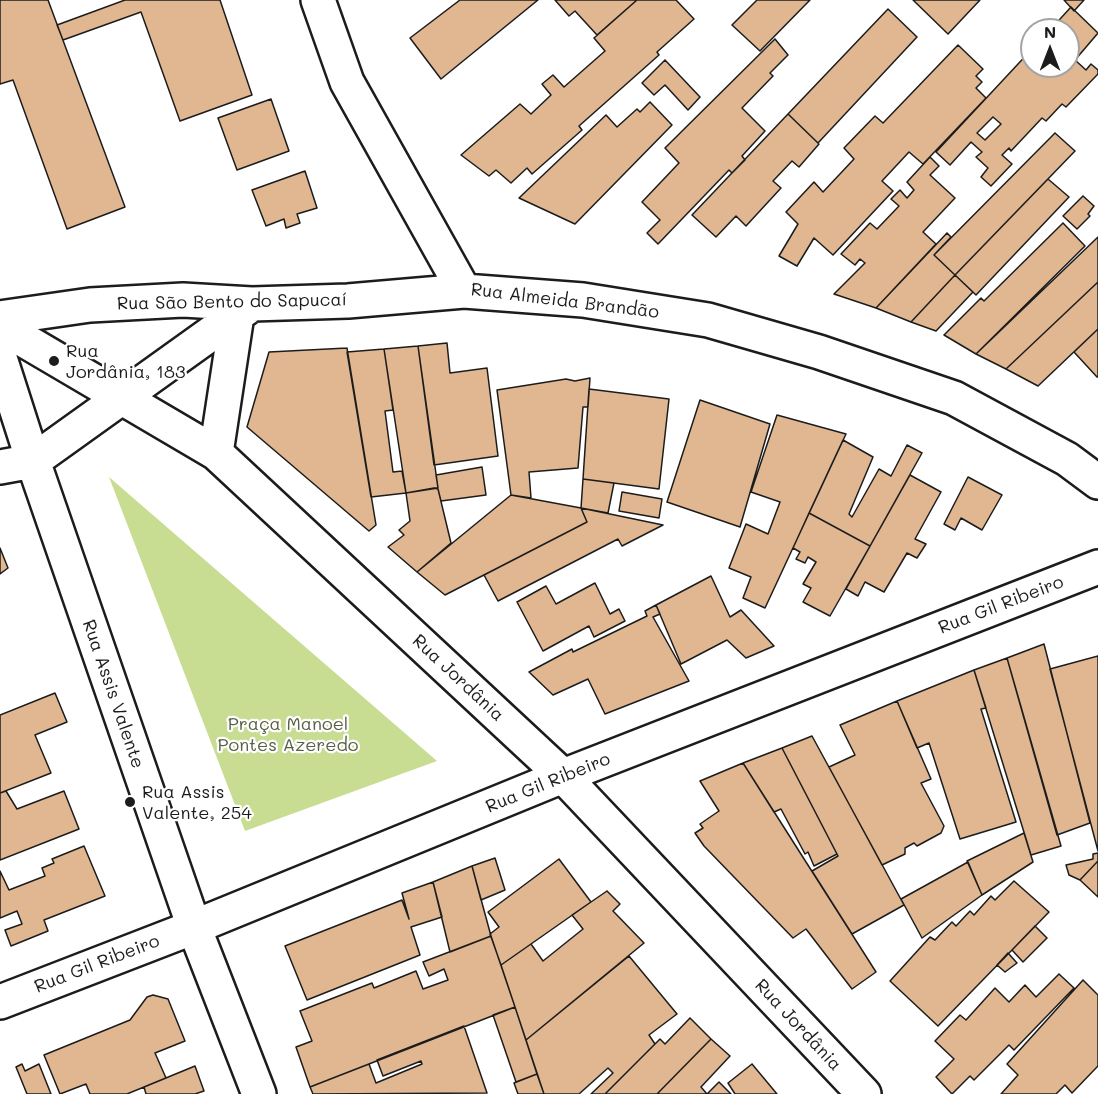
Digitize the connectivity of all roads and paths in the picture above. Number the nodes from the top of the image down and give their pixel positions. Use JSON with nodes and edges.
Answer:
{"nodes":[{"id":1,"x":318,"y":0,"type":"edge"},
{"id":2,"x":464,"y":291,"type":"junction"},
{"id":3,"x":245,"y":309,"type":"junction"},
{"id":4,"x":0,"y":318,"type":"edge"},
{"id":5,"x":0,"y":326,"type":"edge"},
{"id":6,"x":0,"y":358,"type":"edge"},
{"id":7,"x":124,"y":396,"type":"junction"},
{"id":8,"x":216,"y":453,"type":"junction"},
{"id":9,"x":33,"y":461,"type":"junction"},
{"id":10,"x":0,"y":467,"type":"edge"},
{"id":11,"x":1098,"y":482,"type":"edge"},
{"id":12,"x":1098,"y":567,"type":"edge"},
{"id":13,"x":563,"y":776,"type":"junction"},
{"id":14,"x":194,"y":927,"type":"junction"},
{"id":15,"x":0,"y":1002,"type":"edge"},
{"id":16,"x":259,"y":1094,"type":"edge"},
{"id":17,"x":864,"y":1094,"type":"edge"}],
"edges":[{"from":1,"to":2,"type":"street","name":"Rua Almeida Brandão"},
{"from":2,"to":3,"type":"street","name":"Rua São Bento do Sapucaí"},
{"from":2,"to":11,"type":"street","name":"Rua Almeida Brandão"},
{"from":3,"to":4,"type":"street","name":"Rua São Bento do Sapucaí"},
{"from":3,"to":7,"type":"street"},
{"from":3,"to":8,"type":"street"},
{"from":5,"to":7,"type":"street","name":"Rua Jordânia"},
{"from":6,"to":9,"type":"street","name":"Rua Assis Valente"},
{"from":7,"to":8,"type":"street","name":"Rua Jordânia"},
{"from":7,"to":9,"type":"street"},
{"from":8,"to":13,"type":"street","name":"Rua Jordânia"},
{"from":9,"to":10,"type":"street"},
{"from":9,"to":14,"type":"street","name":"Rua Assis Valente"},
{"from":12,"to":13,"type":"street","name":"Rua Gil Ribeiro"},
{"from":13,"to":14,"type":"street","name":"Rua Gil Ribeiro"},
{"from":13,"to":17,"type":"street","name":"Rua Jordânia"},
{"from":14,"to":15,"type":"street","name":"Rua Gil Ribeiro"},
{"from":14,"to":16,"type":"street","name":"Rua Assis Valente"}]}
